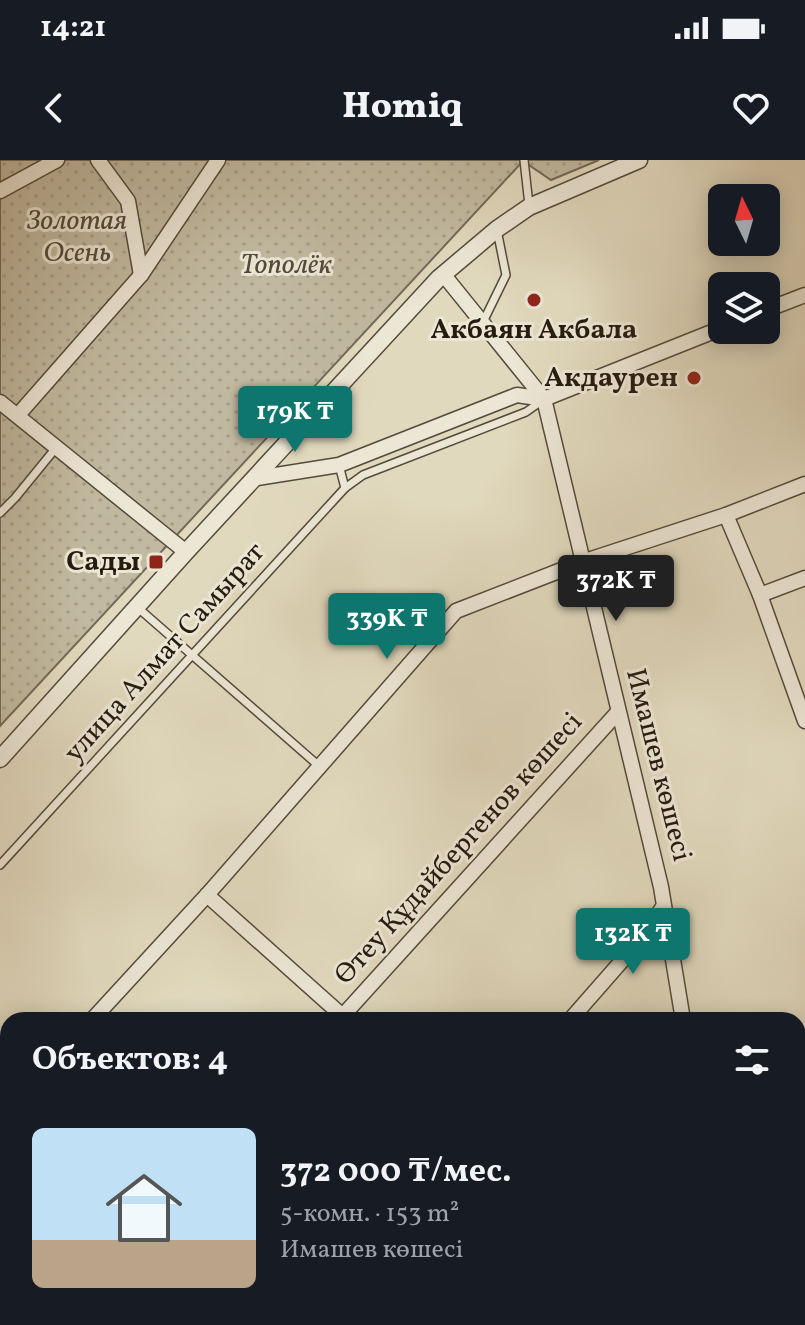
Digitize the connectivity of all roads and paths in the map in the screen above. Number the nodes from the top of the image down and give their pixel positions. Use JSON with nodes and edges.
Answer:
{"nodes":[{"id":1,"x":57,"y":160,"type":"edge"},
{"id":2,"x":98,"y":160,"type":"edge"},
{"id":3,"x":218,"y":160,"type":"edge"},
{"id":4,"x":524,"y":160,"type":"edge"},
{"id":5,"x":639,"y":160,"type":"edge"},
{"id":6,"x":0,"y":191,"type":"edge"},
{"id":7,"x":529,"y":207,"type":"junction"},
{"id":8,"x":497,"y":229,"type":"junction"},
{"id":9,"x":443,"y":274,"type":"junction"},
{"id":10,"x":141,"y":275,"type":"junction"},
{"id":11,"x":805,"y":295,"type":"edge"},
{"id":12,"x":780,"y":305,"type":"edge"},
{"id":13,"x":483,"y":322,"type":"junction"},
{"id":14,"x":708,"y":334,"type":"edge"},
{"id":15,"x":544,"y":399,"type":"junction"},
{"id":16,"x":0,"y":402,"type":"edge"},
{"id":17,"x":18,"y":415,"type":"junction"},
{"id":18,"x":55,"y":449,"type":"junction"},
{"id":19,"x":339,"y":465,"type":"junction"},
{"id":20,"x":257,"y":478,"type":"junction"},
{"id":21,"x":805,"y":484,"type":"edge"},
{"id":22,"x":345,"y":488,"type":"junction"},
{"id":23,"x":0,"y":513,"type":"edge"},
{"id":24,"x":726,"y":515,"type":"junction"},
{"id":25,"x":186,"y":552,"type":"junction"},
{"id":26,"x":582,"y":562,"type":"junction"},
{"id":27,"x":805,"y":578,"type":"edge"},
{"id":28,"x":760,"y":595,"type":"junction"},
{"id":29,"x":137,"y":607,"type":"junction"},
{"id":30,"x":192,"y":655,"type":"junction"},
{"id":31,"x":618,"y":712,"type":"junction"},
{"id":32,"x":805,"y":721,"type":"edge"},
{"id":33,"x":0,"y":759,"type":"edge"},
{"id":34,"x":319,"y":767,"type":"junction"},
{"id":35,"x":0,"y":865,"type":"edge"},
{"id":36,"x":207,"y":895,"type":"junction"},
{"id":37,"x":663,"y":907,"type":"junction"},
{"id":38,"x":99,"y":1012,"type":"edge"},
{"id":39,"x":335,"y":1012,"type":"edge"},
{"id":40,"x":349,"y":1012,"type":"edge"},
{"id":41,"x":577,"y":1012,"type":"edge"},
{"id":42,"x":682,"y":1012,"type":"edge"}],
"edges":[{"from":1,"to":6,"type":"street"},
{"from":2,"to":10,"type":"street"},
{"from":3,"to":10,"type":"street"},
{"from":4,"to":7,"type":"lane"},
{"from":5,"to":7,"type":"street"},
{"from":7,"to":8,"type":"street"},
{"from":8,"to":9,"type":"street"},
{"from":8,"to":13,"type":"lane"},
{"from":9,"to":13,"type":"street","name":"Имашев көшесі"},
{"from":9,"to":20,"type":"street"},
{"from":10,"to":17,"type":"street"},
{"from":11,"to":12,"type":"street"},
{"from":13,"to":15,"type":"street","name":"Имашев көшесі"},
{"from":14,"to":15,"type":"street"},
{"from":15,"to":19,"type":"street"},
{"from":15,"to":22,"type":"lane","name":"улица Алмат Самырат"},
{"from":15,"to":26,"type":"street","name":"Имашев көшесі"},
{"from":16,"to":17,"type":"street"},
{"from":17,"to":18,"type":"street"},
{"from":18,"to":23,"type":"lane"},
{"from":18,"to":25,"type":"street"},
{"from":19,"to":20,"type":"street"},
{"from":19,"to":22,"type":"lane"},
{"from":20,"to":25,"type":"street"},
{"from":21,"to":24,"type":"street"},
{"from":22,"to":30,"type":"lane","name":"улица Алмат Самырат"},
{"from":24,"to":26,"type":"street"},
{"from":24,"to":28,"type":"street"},
{"from":25,"to":29,"type":"street"},
{"from":26,"to":31,"type":"street","name":"Имашев көшесі"},
{"from":26,"to":34,"type":"street"},
{"from":27,"to":28,"type":"street"},
{"from":28,"to":32,"type":"street"},
{"from":29,"to":30,"type":"lane"},
{"from":29,"to":33,"type":"street"},
{"from":30,"to":34,"type":"lane"},
{"from":30,"to":35,"type":"lane","name":"улица Алмат Самырат"},
{"from":31,"to":37,"type":"street","name":"Имашев көшесі"},
{"from":31,"to":40,"type":"street","name":"Өтеу Құдайбергенов көшесі"},
{"from":34,"to":36,"type":"street"},
{"from":36,"to":38,"type":"street"},
{"from":36,"to":39,"type":"street"},
{"from":37,"to":41,"type":"street"},
{"from":37,"to":42,"type":"street","name":"Имашев көшесі"}]}
